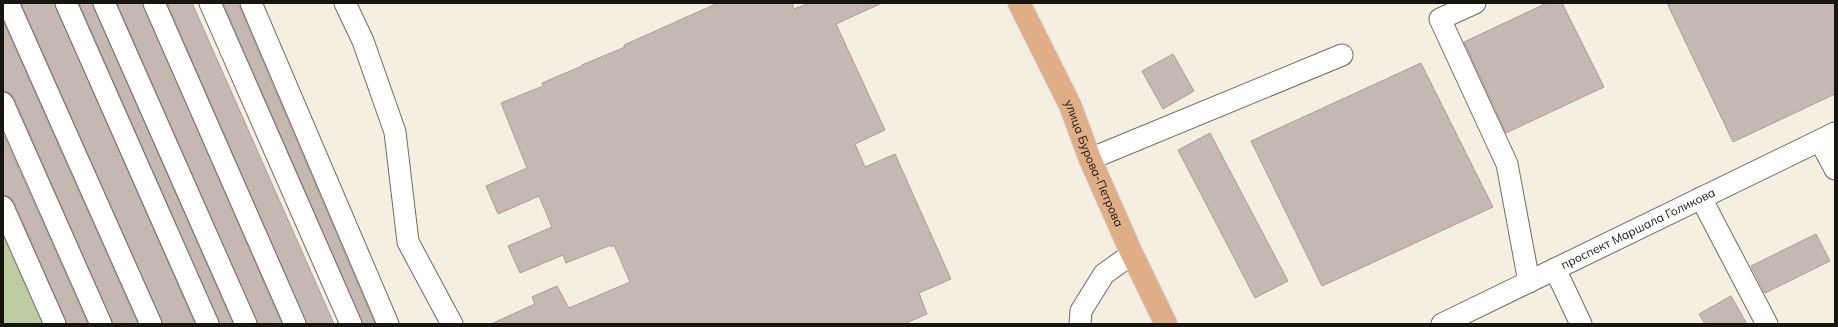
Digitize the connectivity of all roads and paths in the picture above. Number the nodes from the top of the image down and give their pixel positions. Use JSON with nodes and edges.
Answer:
{"nodes":[{"id":1,"x":8,"y":3,"type":"edge"},
{"id":2,"x":66,"y":3,"type":"edge"},
{"id":3,"x":104,"y":3,"type":"edge"},
{"id":4,"x":154,"y":3,"type":"edge"},
{"id":5,"x":210,"y":3,"type":"edge"},
{"id":6,"x":251,"y":3,"type":"edge"},
{"id":7,"x":345,"y":3,"type":"edge"},
{"id":8,"x":1019,"y":3,"type":"edge"},
{"id":9,"x":1474,"y":3,"type":"edge"},
{"id":10,"x":1342,"y":55,"type":"dead end"},
{"id":11,"x":3,"y":103,"type":"edge"},
{"id":12,"x":1827,"y":137,"type":"edge"},
{"id":13,"x":1090,"y":159,"type":"junction"},
{"id":14,"x":1835,"y":169,"type":"edge"},
{"id":15,"x":1701,"y":198,"type":"junction"},
{"id":16,"x":3,"y":207,"type":"edge"},
{"id":17,"x":1132,"y":254,"type":"junction"},
{"id":18,"x":1555,"y":269,"type":"junction"},
{"id":19,"x":1529,"y":282,"type":"junction"},
{"id":20,"x":55,"y":324,"type":"edge"},
{"id":21,"x":101,"y":324,"type":"edge"},
{"id":22,"x":151,"y":324,"type":"edge"},
{"id":23,"x":208,"y":324,"type":"edge"},
{"id":24,"x":246,"y":324,"type":"edge"},
{"id":25,"x":295,"y":324,"type":"edge"},
{"id":26,"x":351,"y":324,"type":"edge"},
{"id":27,"x":388,"y":324,"type":"edge"},
{"id":28,"x":452,"y":324,"type":"edge"},
{"id":29,"x":1080,"y":324,"type":"edge"},
{"id":30,"x":1166,"y":324,"type":"edge"},
{"id":31,"x":1442,"y":324,"type":"edge"},
{"id":32,"x":1581,"y":324,"type":"edge"},
{"id":33,"x":1767,"y":324,"type":"edge"}],
"edges":[{"from":1,"to":22,"type":"street"},
{"from":2,"to":23,"type":"street"},
{"from":3,"to":24,"type":"street"},
{"from":4,"to":25,"type":"street"},
{"from":5,"to":26,"type":"street"},
{"from":6,"to":27,"type":"street"},
{"from":7,"to":28,"type":"street"},
{"from":8,"to":13,"type":"main road","name":"улица Бурова-Петрова"},
{"from":9,"to":19,"type":"street"},
{"from":10,"to":13,"type":"street"},
{"from":11,"to":21,"type":"street"},
{"from":12,"to":14,"type":"street"},
{"from":12,"to":15,"type":"street","name":"проспект Маршала Голикова"},
{"from":13,"to":17,"type":"main road","name":"улица Бурова-Петрова"},
{"from":15,"to":18,"type":"street","name":"проспект Маршала Голикова"},
{"from":15,"to":33,"type":"street"},
{"from":16,"to":20,"type":"street"},
{"from":17,"to":29,"type":"street"},
{"from":17,"to":30,"type":"main road","name":"улица Бурова-Петрова"},
{"from":18,"to":19,"type":"street","name":"проспект Маршала Голикова"},
{"from":18,"to":32,"type":"street"},
{"from":19,"to":31,"type":"street","name":"проспект Маршала Голикова"}]}
